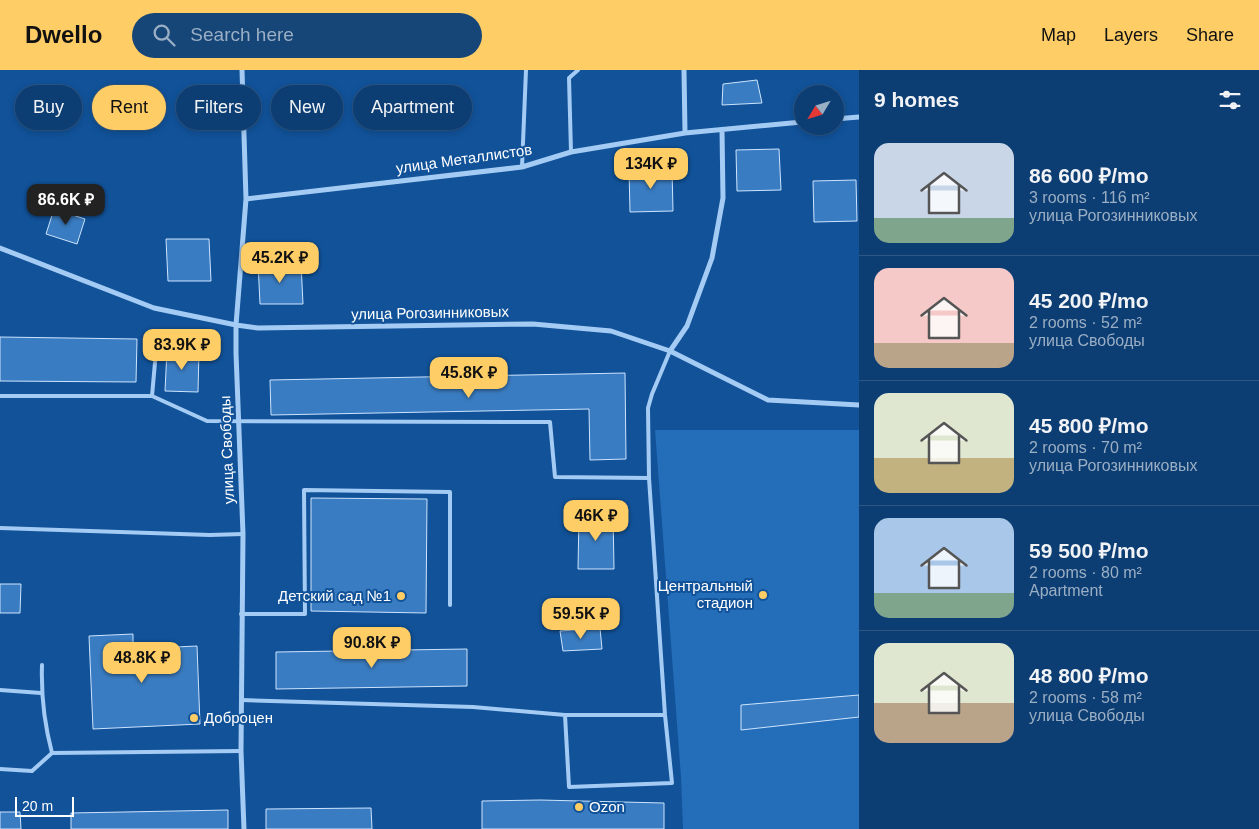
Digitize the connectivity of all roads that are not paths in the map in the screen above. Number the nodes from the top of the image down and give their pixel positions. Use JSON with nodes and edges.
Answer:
{"nodes":[{"id":1,"x":242,"y":70,"type":"edge"},
{"id":2,"x":526,"y":70,"type":"edge"},
{"id":3,"x":578,"y":70,"type":"edge"},
{"id":4,"x":684,"y":70,"type":"edge"},
{"id":5,"x":859,"y":117,"type":"edge"},
{"id":6,"x":844,"y":118,"type":"edge"},
{"id":7,"x":794,"y":123,"type":"edge"},
{"id":8,"x":722,"y":130,"type":"junction"},
{"id":9,"x":685,"y":133,"type":"junction"},
{"id":10,"x":571,"y":152,"type":"junction"},
{"id":11,"x":522,"y":167,"type":"junction"},
{"id":12,"x":246,"y":199,"type":"junction"},
{"id":13,"x":0,"y":248,"type":"edge"},
{"id":14,"x":236,"y":325,"type":"junction"},
{"id":15,"x":157,"y":340,"type":"dead end"},
{"id":16,"x":670,"y":351,"type":"junction"},
{"id":17,"x":0,"y":396,"type":"edge"},
{"id":18,"x":152,"y":396,"type":"junction"},
{"id":19,"x":859,"y":405,"type":"edge"},
{"id":20,"x":238,"y":422,"type":"junction"},
{"id":21,"x":649,"y":478,"type":"junction"},
{"id":22,"x":0,"y":528,"type":"edge"},
{"id":23,"x":243,"y":534,"type":"junction"},
{"id":24,"x":450,"y":605,"type":"dead end"},
{"id":25,"x":241,"y":614,"type":"junction"},
{"id":26,"x":42,"y":665,"type":"dead end"},
{"id":27,"x":0,"y":690,"type":"edge"},
{"id":28,"x":41,"y":693,"type":"junction"},
{"id":29,"x":241,"y":700,"type":"junction"},
{"id":30,"x":565,"y":715,"type":"junction"},
{"id":31,"x":665,"y":715,"type":"junction"},
{"id":32,"x":241,"y":751,"type":"junction"},
{"id":33,"x":52,"y":753,"type":"junction"},
{"id":34,"x":0,"y":769,"type":"edge"},
{"id":35,"x":244,"y":829,"type":"edge"}],
"edges":[{"from":1,"to":12,"type":"street","name":"улица Свободы"},
{"from":2,"to":11,"type":"lane"},
{"from":3,"to":10,"type":"lane"},
{"from":4,"to":9,"type":"street"},
{"from":5,"to":6,"type":"street"},
{"from":7,"to":8,"type":"street","name":"улица Металлистов"},
{"from":8,"to":9,"type":"street","name":"улица Металлистов"},
{"from":8,"to":16,"type":"street"},
{"from":9,"to":10,"type":"street","name":"улица Металлистов"},
{"from":10,"to":11,"type":"street","name":"улица Металлистов"},
{"from":11,"to":12,"type":"street","name":"улица Металлистов"},
{"from":12,"to":14,"type":"street","name":"улица Свободы"},
{"from":13,"to":14,"type":"street","name":"улица Рогозинниковых"},
{"from":14,"to":16,"type":"street","name":"улица Рогозинниковых"},
{"from":14,"to":20,"type":"street","name":"улица Свободы"},
{"from":15,"to":18,"type":"lane"},
{"from":16,"to":19,"type":"street","name":"улица Рогозинниковых"},
{"from":16,"to":21,"type":"lane"},
{"from":17,"to":18,"type":"lane"},
{"from":18,"to":20,"type":"lane"},
{"from":20,"to":21,"type":"lane"},
{"from":20,"to":23,"type":"street","name":"улица Свободы"},
{"from":21,"to":31,"type":"lane"},
{"from":22,"to":23,"type":"lane"},
{"from":23,"to":25,"type":"street","name":"улица Свободы"},
{"from":24,"to":25,"type":"lane"},
{"from":25,"to":29,"type":"street","name":"улица Свободы"},
{"from":26,"to":28,"type":"lane"},
{"from":27,"to":28,"type":"lane"},
{"from":28,"to":33,"type":"lane"},
{"from":29,"to":30,"type":"lane"},
{"from":29,"to":32,"type":"street","name":"улица Свободы"},
{"from":30,"to":31,"type":"lane"},
{"from":30,"to":31,"type":"lane"},
{"from":32,"to":33,"type":"lane"},
{"from":32,"to":35,"type":"street","name":"улица Свободы"},
{"from":33,"to":34,"type":"lane"}]}
